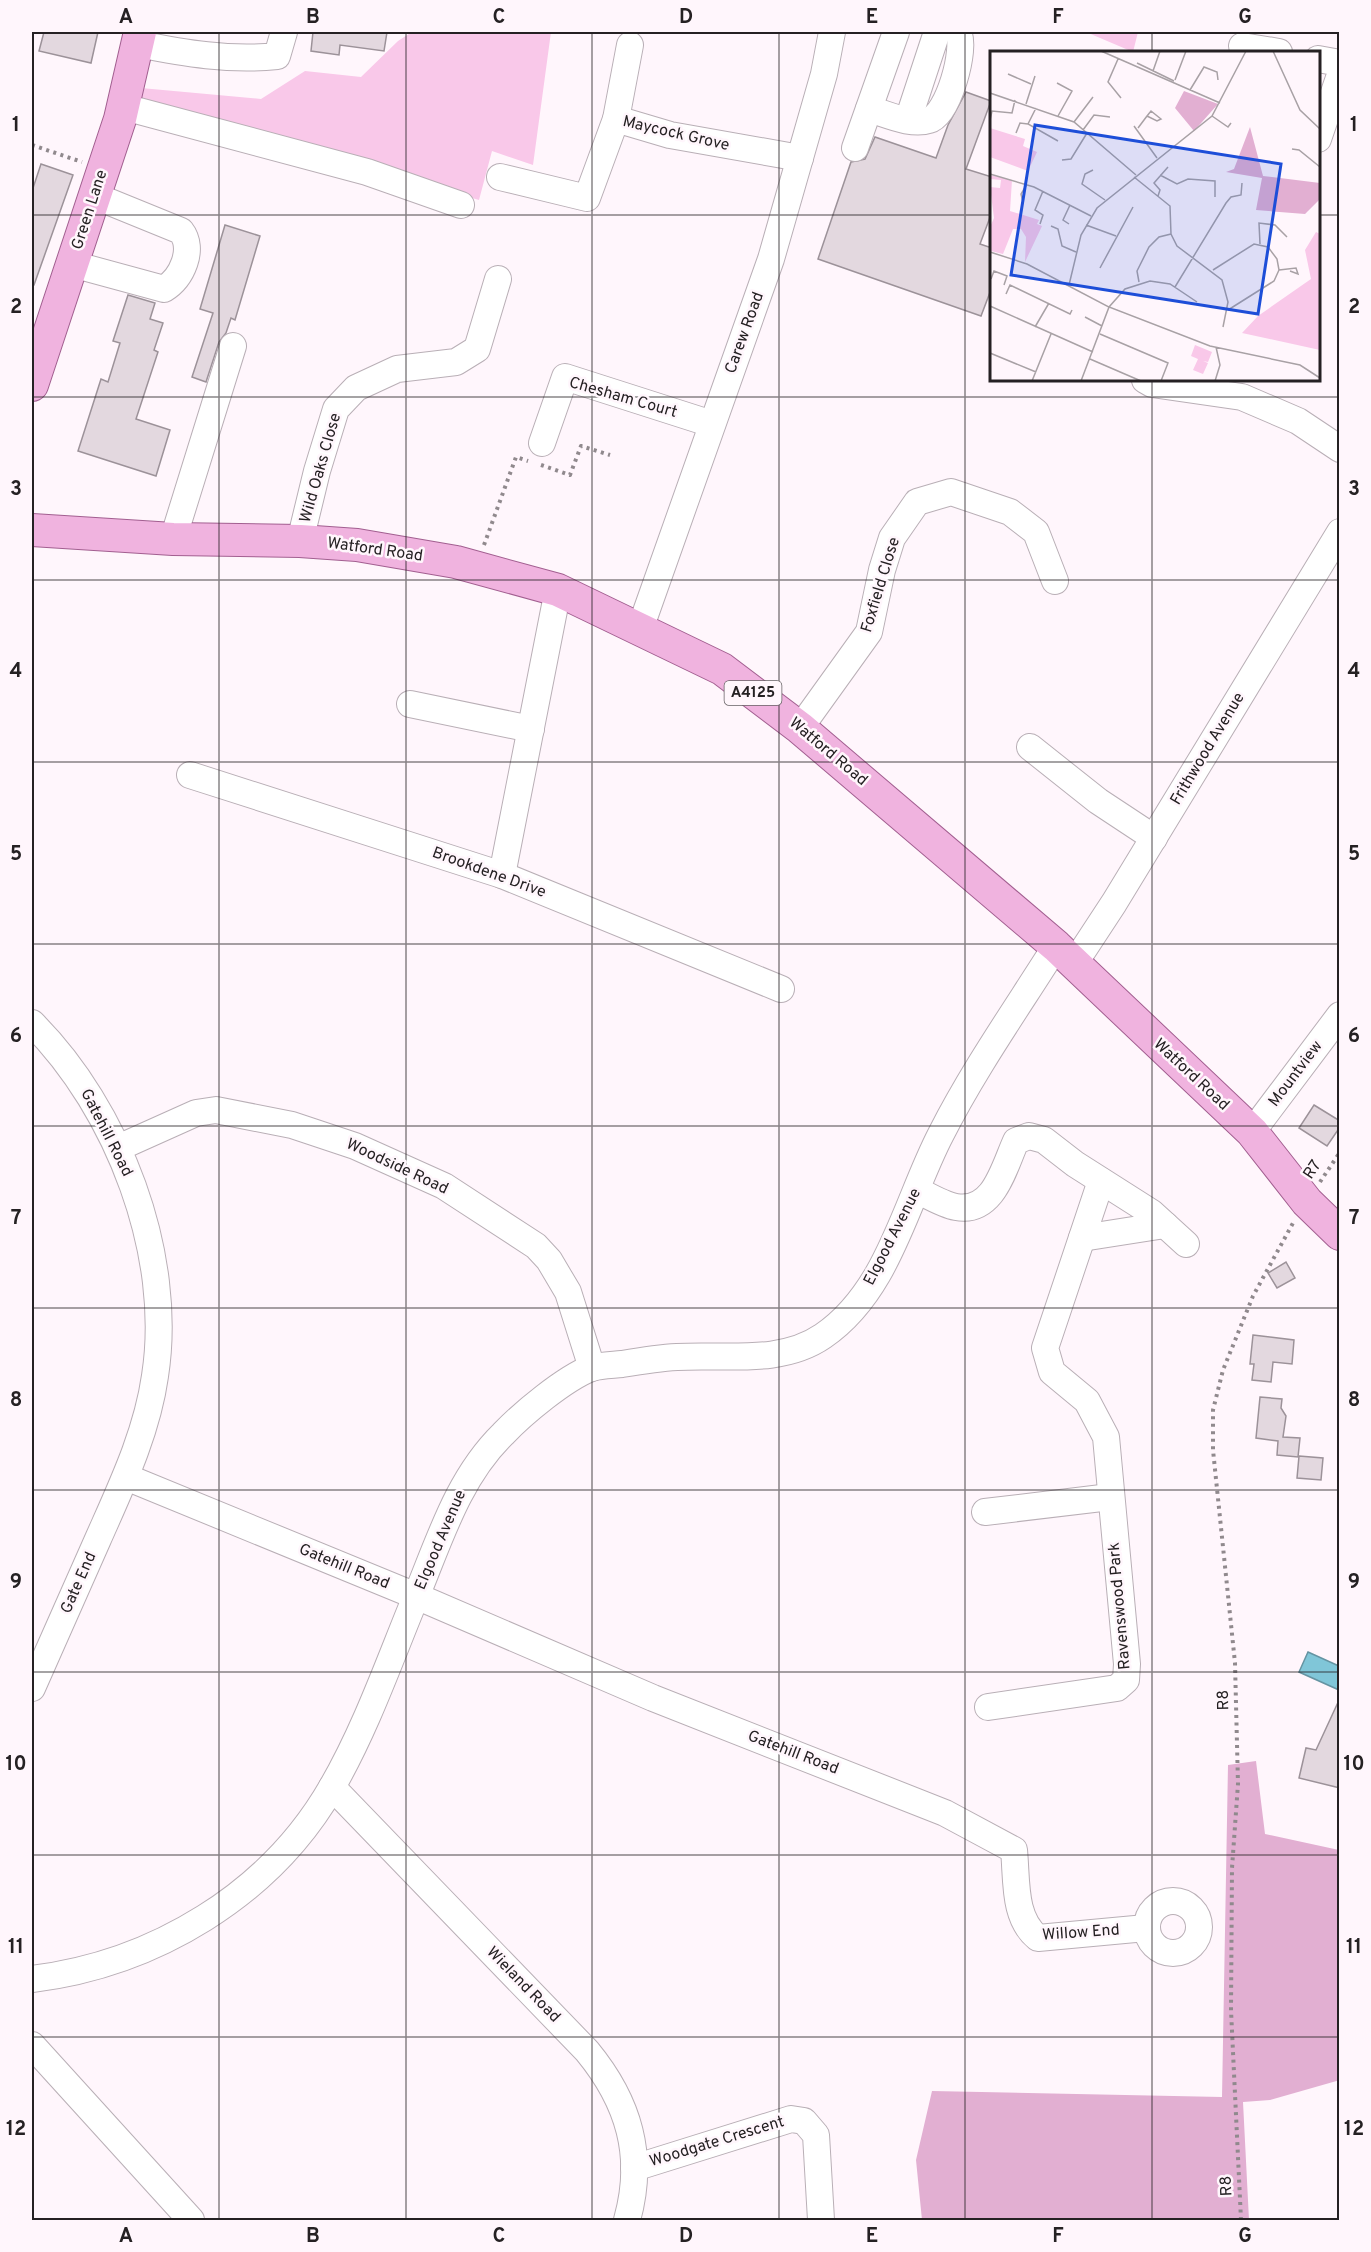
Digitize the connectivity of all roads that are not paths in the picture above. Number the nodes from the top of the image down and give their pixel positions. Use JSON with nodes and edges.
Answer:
{"nodes":[{"id":1,"x":284,"y":32,"type":"edge"},
{"id":2,"x":832,"y":32,"type":"edge"},
{"id":3,"x":896,"y":32,"type":"edge"},
{"id":4,"x":937,"y":32,"type":"edge"},
{"id":5,"x":958,"y":32,"type":"edge"},
{"id":6,"x":139,"y":38,"type":"edge"},
{"id":7,"x":630,"y":45,"type":"dead end"},
{"id":8,"x":1242,"y":46,"type":"dead end"},
{"id":9,"x":1273,"y":51,"type":"edge"},
{"id":10,"x":1320,"y":59,"type":"edge"},
{"id":11,"x":1340,"y":63,"type":"edge"},
{"id":12,"x":1340,"y":75,"type":"edge"},
{"id":13,"x":124,"y":107,"type":"junction"},
{"id":14,"x":869,"y":109,"type":"junction"},
{"id":15,"x":616,"y":119,"type":"junction"},
{"id":16,"x":908,"y":120,"type":"junction"},
{"id":17,"x":1320,"y":133,"type":"edge"},
{"id":18,"x":855,"y":148,"type":"dead end"},
{"id":19,"x":800,"y":158,"type":"junction"},
{"id":20,"x":500,"y":177,"type":"dead end"},
{"id":21,"x":100,"y":183,"type":"junction"},
{"id":22,"x":461,"y":205,"type":"dead end"},
{"id":23,"x":72,"y":264,"type":"junction"},
{"id":24,"x":498,"y":279,"type":"dead end"},
{"id":25,"x":233,"y":346,"type":"dead end"},
{"id":26,"x":1147,"y":381,"type":"edge"},
{"id":27,"x":32,"y":385,"type":"edge"},
{"id":28,"x":712,"y":424,"type":"junction"},
{"id":29,"x":542,"y":443,"type":"dead end"},
{"id":30,"x":1340,"y":449,"type":"edge"},
{"id":31,"x":32,"y":530,"type":"edge"},
{"id":32,"x":1340,"y":532,"type":"edge"},
{"id":33,"x":173,"y":539,"type":"junction"},
{"id":34,"x":300,"y":541,"type":"junction"},
{"id":35,"x":1054,"y":581,"type":"dead end"},
{"id":36,"x":558,"y":590,"type":"junction"},
{"id":37,"x":640,"y":629,"type":"junction"},
{"id":38,"x":410,"y":704,"type":"dead end"},
{"id":39,"x":801,"y":728,"type":"junction"},
{"id":40,"x":531,"y":729,"type":"junction"},
{"id":41,"x":1030,"y":747,"type":"dead end"},
{"id":42,"x":190,"y":775,"type":"dead end"},
{"id":43,"x":1154,"y":838,"type":"junction"},
{"id":44,"x":502,"y":874,"type":"junction"},
{"id":45,"x":1065,"y":955,"type":"junction"},
{"id":46,"x":782,"y":989,"type":"dead end"},
{"id":47,"x":1340,"y":1015,"type":"edge"},
{"id":48,"x":32,"y":1023,"type":"edge"},
{"id":49,"x":1252,"y":1132,"type":"junction"},
{"id":50,"x":118,"y":1148,"type":"junction"},
{"id":51,"x":1101,"y":1181,"type":"junction"},
{"id":52,"x":917,"y":1190,"type":"junction"},
{"id":53,"x":1165,"y":1225,"type":"junction"},
{"id":54,"x":1340,"y":1234,"type":"edge"},
{"id":55,"x":1082,"y":1238,"type":"junction"},
{"id":56,"x":1186,"y":1244,"type":"dead end"},
{"id":57,"x":592,"y":1368,"type":"junction"},
{"id":58,"x":126,"y":1477,"type":"junction"},
{"id":59,"x":1110,"y":1497,"type":"junction"},
{"id":60,"x":985,"y":1512,"type":"dead end"},
{"id":61,"x":416,"y":1596,"type":"junction"},
{"id":62,"x":32,"y":1688,"type":"edge"},
{"id":63,"x":988,"y":1707,"type":"dead end"},
{"id":64,"x":332,"y":1787,"type":"junction"},
{"id":65,"x":1014,"y":1850,"type":"joint"},
{"id":66,"x":1146,"y":1928,"type":"dead end"},
{"id":67,"x":32,"y":1979,"type":"edge"},
{"id":68,"x":32,"y":2045,"type":"edge"},
{"id":69,"x":634,"y":2168,"type":"junction"},
{"id":70,"x":191,"y":2220,"type":"edge"},
{"id":71,"x":627,"y":2220,"type":"edge"},
{"id":72,"x":820,"y":2220,"type":"edge"}],
"edges":[{"from":1,"to":6,"type":"street"},
{"from":2,"to":19,"type":"street","name":"Carew Road"},
{"from":3,"to":14,"type":"street"},
{"from":4,"to":16,"type":"street"},
{"from":5,"to":16,"type":"street"},
{"from":6,"to":13,"type":"main road","name":"Green Lane"},
{"from":7,"to":15,"type":"street"},
{"from":8,"to":9,"type":"street"},
{"from":10,"to":11,"type":"street"},
{"from":12,"to":17,"type":"street"},
{"from":13,"to":21,"type":"main road","name":"Green Lane"},
{"from":13,"to":22,"type":"street"},
{"from":14,"to":16,"type":"street"},
{"from":14,"to":18,"type":"street"},
{"from":15,"to":19,"type":"street","name":"Maycock Grove"},
{"from":15,"to":20,"type":"street","name":"Maycock Grove"},
{"from":19,"to":28,"type":"street","name":"Carew Road"},
{"from":21,"to":23,"type":"main road","name":"Green Lane"},
{"from":21,"to":23,"type":"street"},
{"from":23,"to":27,"type":"main road","name":"Green Lane"},
{"from":24,"to":34,"type":"street","name":"Wild Oaks Close"},
{"from":25,"to":33,"type":"street"},
{"from":26,"to":30,"type":"street"},
{"from":28,"to":29,"type":"street","name":"Chesham Court"},
{"from":28,"to":37,"type":"street","name":"Carew Road"},
{"from":31,"to":33,"type":"main road","name":"Watford Road","number":"A4125"},
{"from":32,"to":43,"type":"street","name":"Frithwood Avenue"},
{"from":33,"to":34,"type":"main road","name":"Watford Road","number":"A4125"},
{"from":34,"to":36,"type":"main road","name":"Watford Road","number":"A4125"},
{"from":35,"to":39,"type":"street","name":"Foxfield Close"},
{"from":36,"to":37,"type":"main road","name":"Watford Road","number":"A4125"},
{"from":36,"to":40,"type":"street"},
{"from":37,"to":39,"type":"main road","name":"Watford Road","number":"A4125"},
{"from":38,"to":40,"type":"street"},
{"from":39,"to":45,"type":"main road","name":"Watford Road","number":"A4125"},
{"from":40,"to":44,"type":"street"},
{"from":41,"to":43,"type":"street"},
{"from":42,"to":44,"type":"street","name":"Brookdene Drive"},
{"from":43,"to":45,"type":"street","name":"Frithwood Avenue"},
{"from":44,"to":46,"type":"street","name":"Brookdene Drive"},
{"from":45,"to":49,"type":"main road","name":"Watford Road","number":"A4125"},
{"from":45,"to":52,"type":"street","name":"Elgood Avenue"},
{"from":47,"to":49,"type":"street","name":"Mountview"},
{"from":48,"to":50,"type":"street","name":"Gatehill Road"},
{"from":49,"to":54,"type":"main road","name":"Watford Road","number":"A4125"},
{"from":50,"to":57,"type":"street","name":"Woodside Road"},
{"from":50,"to":58,"type":"street","name":"Gatehill Road"},
{"from":51,"to":52,"type":"street"},
{"from":51,"to":53,"type":"street"},
{"from":51,"to":55,"type":"street","name":"Ravenswood Park"},
{"from":52,"to":57,"type":"street","name":"Elgood Avenue"},
{"from":53,"to":55,"type":"street"},
{"from":53,"to":56,"type":"street"},
{"from":55,"to":59,"type":"street","name":"Ravenswood Park"},
{"from":57,"to":61,"type":"street","name":"Elgood Avenue"},
{"from":58,"to":61,"type":"street","name":"Gatehill Road"},
{"from":58,"to":62,"type":"street","name":"Gate End"},
{"from":59,"to":60,"type":"street"},
{"from":59,"to":63,"type":"street","name":"Ravenswood Park"},
{"from":61,"to":64,"type":"street","name":"Elgood Avenue"},
{"from":61,"to":65,"type":"street","name":"Gatehill Road"},
{"from":64,"to":67,"type":"street","name":"Elgood Avenue"},
{"from":64,"to":69,"type":"street","name":"Wieland Road"},
{"from":65,"to":66,"type":"street","name":"Willow End"},
{"from":68,"to":70,"type":"street"},
{"from":69,"to":71,"type":"street","name":"Wieland Road"},
{"from":69,"to":72,"type":"street","name":"Woodgate Crescent"}]}
